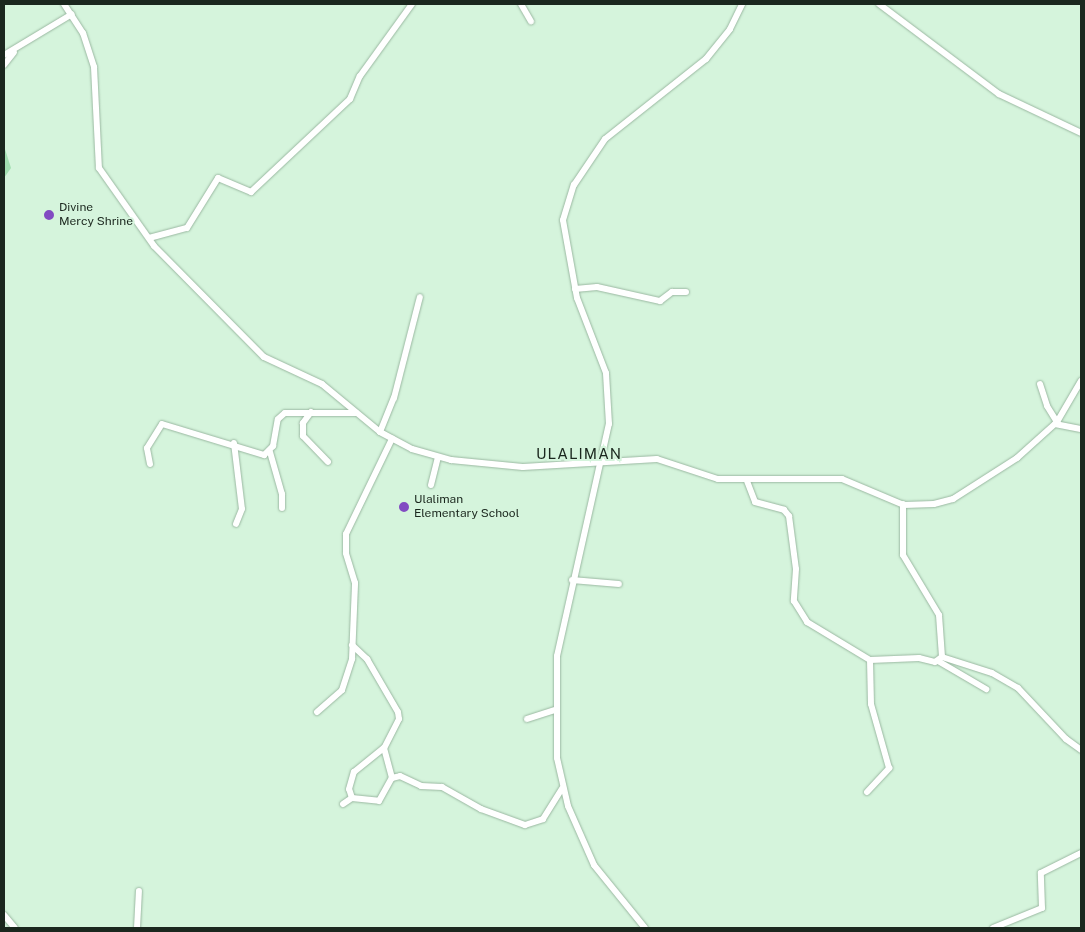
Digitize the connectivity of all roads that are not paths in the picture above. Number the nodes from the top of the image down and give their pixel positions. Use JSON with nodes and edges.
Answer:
{"nodes":[{"id":1,"x":64,"y":4,"type":"edge"},
{"id":2,"x":412,"y":4,"type":"edge"},
{"id":3,"x":521,"y":4,"type":"edge"},
{"id":4,"x":742,"y":4,"type":"edge"},
{"id":5,"x":879,"y":4,"type":"edge"},
{"id":6,"x":72,"y":14,"type":"junction"},
{"id":7,"x":531,"y":21,"type":"dead end"},
{"id":8,"x":14,"y":51,"type":"junction"},
{"id":9,"x":4,"y":56,"type":"edge"},
{"id":10,"x":4,"y":64,"type":"edge"},
{"id":11,"x":1081,"y":133,"type":"edge"},
{"id":12,"x":149,"y":238,"type":"junction"},
{"id":13,"x":575,"y":289,"type":"junction"},
{"id":14,"x":686,"y":292,"type":"dead end"},
{"id":15,"x":420,"y":297,"type":"dead end"},
{"id":16,"x":1081,"y":382,"type":"edge"},
{"id":17,"x":1040,"y":384,"type":"dead end"},
{"id":18,"x":311,"y":412,"type":"junction"},
{"id":19,"x":356,"y":413,"type":"junction"},
{"id":20,"x":1056,"y":423,"type":"junction"},
{"id":21,"x":1081,"y":429,"type":"edge"},
{"id":22,"x":380,"y":432,"type":"junction"},
{"id":23,"x":392,"y":439,"type":"junction"},
{"id":24,"x":234,"y":443,"type":"junction"},
{"id":25,"x":270,"y":452,"type":"junction"},
{"id":26,"x":438,"y":457,"type":"junction"},
{"id":27,"x":600,"y":460,"type":"junction"},
{"id":28,"x":328,"y":462,"type":"dead end"},
{"id":29,"x":150,"y":464,"type":"dead end"},
{"id":30,"x":746,"y":481,"type":"junction"},
{"id":31,"x":431,"y":485,"type":"dead end"},
{"id":32,"x":903,"y":504,"type":"junction"},
{"id":33,"x":282,"y":508,"type":"dead end"},
{"id":34,"x":236,"y":524,"type":"dead end"},
{"id":35,"x":572,"y":580,"type":"junction"},
{"id":36,"x":619,"y":584,"type":"dead end"},
{"id":37,"x":352,"y":645,"type":"junction"},
{"id":38,"x":940,"y":659,"type":"junction"},
{"id":39,"x":870,"y":660,"type":"junction"},
{"id":40,"x":986,"y":689,"type":"dead end"},
{"id":41,"x":555,"y":710,"type":"junction"},
{"id":42,"x":317,"y":712,"type":"dead end"},
{"id":43,"x":527,"y":718,"type":"dead end"},
{"id":44,"x":384,"y":748,"type":"junction"},
{"id":45,"x":1081,"y":750,"type":"edge"},
{"id":46,"x":392,"y":778,"type":"junction"},
{"id":47,"x":562,"y":789,"type":"junction"},
{"id":48,"x":867,"y":792,"type":"dead end"},
{"id":49,"x":352,"y":798,"type":"junction"},
{"id":50,"x":343,"y":804,"type":"dead end"},
{"id":51,"x":1081,"y":852,"type":"edge"},
{"id":52,"x":139,"y":891,"type":"dead end"},
{"id":53,"x":4,"y":916,"type":"edge"},
{"id":54,"x":15,"y":928,"type":"edge"},
{"id":55,"x":137,"y":928,"type":"edge"},
{"id":56,"x":645,"y":928,"type":"edge"},
{"id":57,"x":994,"y":928,"type":"edge"}],
"edges":[{"from":1,"to":6,"type":"street"},
{"from":2,"to":12,"type":"street"},
{"from":3,"to":7,"type":"street"},
{"from":4,"to":13,"type":"street"},
{"from":5,"to":11,"type":"street"},
{"from":6,"to":8,"type":"street"},
{"from":6,"to":12,"type":"street"},
{"from":8,"to":9,"type":"street"},
{"from":8,"to":10,"type":"street"},
{"from":12,"to":19,"type":"street"},
{"from":13,"to":14,"type":"street"},
{"from":13,"to":27,"type":"street"},
{"from":15,"to":22,"type":"street"},
{"from":16,"to":20,"type":"street"},
{"from":17,"to":20,"type":"street"},
{"from":18,"to":19,"type":"street"},
{"from":18,"to":25,"type":"street"},
{"from":18,"to":28,"type":"street"},
{"from":19,"to":22,"type":"street"},
{"from":20,"to":21,"type":"street"},
{"from":20,"to":32,"type":"street"},
{"from":22,"to":23,"type":"street"},
{"from":23,"to":26,"type":"street"},
{"from":23,"to":37,"type":"street"},
{"from":24,"to":25,"type":"street"},
{"from":24,"to":29,"type":"street"},
{"from":24,"to":34,"type":"street"},
{"from":25,"to":33,"type":"street"},
{"from":26,"to":27,"type":"street"},
{"from":26,"to":31,"type":"street"},
{"from":27,"to":30,"type":"street"},
{"from":27,"to":35,"type":"street"},
{"from":30,"to":32,"type":"street"},
{"from":30,"to":39,"type":"street"},
{"from":32,"to":38,"type":"street"},
{"from":35,"to":36,"type":"street"},
{"from":35,"to":41,"type":"street"},
{"from":37,"to":42,"type":"street"},
{"from":37,"to":44,"type":"street"},
{"from":38,"to":39,"type":"street"},
{"from":38,"to":40,"type":"street"},
{"from":38,"to":45,"type":"street"},
{"from":39,"to":48,"type":"street"},
{"from":41,"to":43,"type":"street"},
{"from":41,"to":47,"type":"street"},
{"from":44,"to":46,"type":"street"},
{"from":44,"to":49,"type":"street"},
{"from":46,"to":47,"type":"street"},
{"from":46,"to":49,"type":"street"},
{"from":47,"to":56,"type":"street"},
{"from":49,"to":50,"type":"street"},
{"from":51,"to":57,"type":"street"},
{"from":52,"to":55,"type":"street"},
{"from":53,"to":54,"type":"street"}]}
